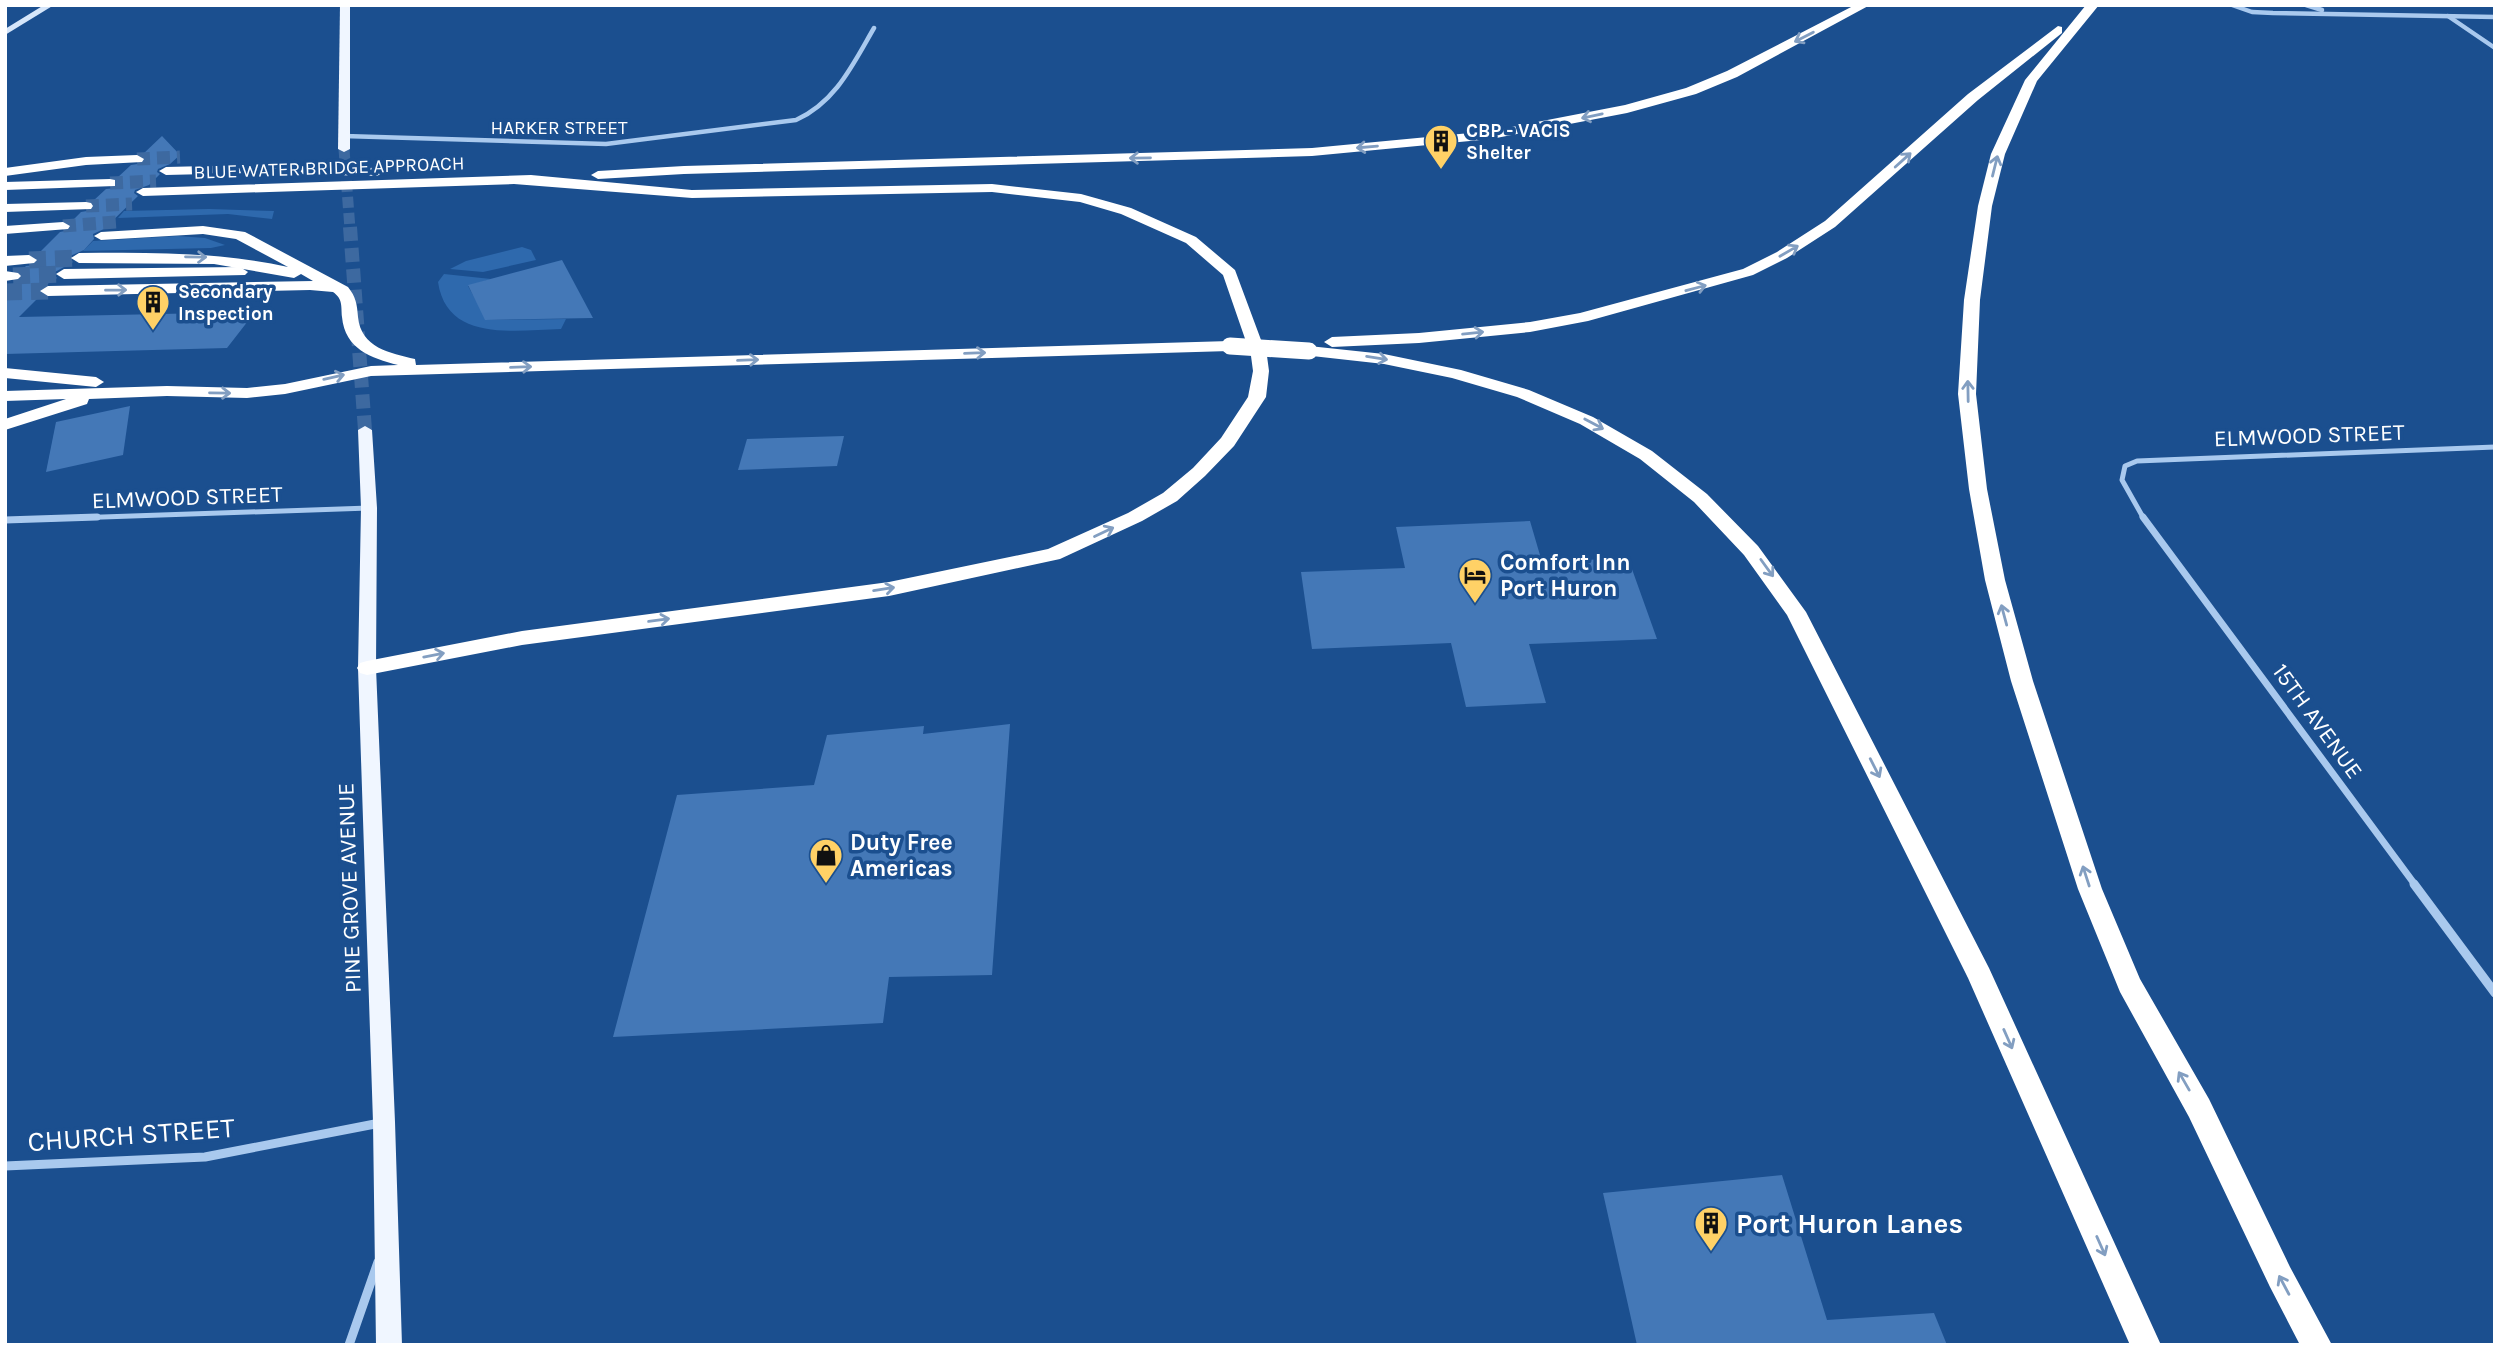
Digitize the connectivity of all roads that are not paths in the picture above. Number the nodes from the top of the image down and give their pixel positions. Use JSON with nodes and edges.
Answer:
{"nodes":[{"id":1,"x":50,"y":5,"type":"edge"},
{"id":2,"x":345,"y":5,"type":"edge"},
{"id":3,"x":1864,"y":5,"type":"edge"},
{"id":4,"x":2091,"y":5,"type":"edge"},
{"id":5,"x":2232,"y":5,"type":"edge"},
{"id":6,"x":2306,"y":5,"type":"edge"},
{"id":7,"x":2333,"y":13,"type":"junction"},
{"id":8,"x":2447,"y":16,"type":"junction"},
{"id":9,"x":2495,"y":17,"type":"edge"},
{"id":10,"x":874,"y":28,"type":"dead end"},
{"id":11,"x":5,"y":33,"type":"edge"},
{"id":12,"x":2495,"y":48,"type":"edge"},
{"id":13,"x":344,"y":136,"type":"junction"},
{"id":14,"x":344,"y":149,"type":"tunnel mouth"},
{"id":15,"x":180,"y":157,"type":"tunnel mouth"},
{"id":16,"x":137,"y":159,"type":"tunnel mouth"},
{"id":17,"x":375,"y":172,"type":"junction"},
{"id":18,"x":5,"y":174,"type":"edge"},
{"id":19,"x":411,"y":175,"type":"junction"},
{"id":20,"x":516,"y":180,"type":"junction"},
{"id":21,"x":473,"y":181,"type":"junction"},
{"id":22,"x":451,"y":182,"type":"junction"},
{"id":23,"x":110,"y":183,"type":"junction"},
{"id":24,"x":5,"y":186,"type":"edge"},
{"id":25,"x":143,"y":192,"type":"tunnel mouth"},
{"id":26,"x":5,"y":197,"type":"edge"},
{"id":27,"x":132,"y":204,"type":"tunnel mouth"},
{"id":28,"x":86,"y":206,"type":"tunnel mouth"},
{"id":29,"x":5,"y":208,"type":"edge"},
{"id":30,"x":116,"y":222,"type":"tunnel mouth"},
{"id":31,"x":63,"y":226,"type":"tunnel mouth"},
{"id":32,"x":5,"y":230,"type":"edge"},
{"id":33,"x":240,"y":235,"type":"junction"},
{"id":34,"x":101,"y":236,"type":"tunnel mouth"},
{"id":35,"x":50,"y":239,"type":"tunnel mouth"},
{"id":36,"x":5,"y":242,"type":"edge"},
{"id":37,"x":79,"y":258,"type":"tunnel mouth"},
{"id":38,"x":29,"y":260,"type":"tunnel mouth"},
{"id":39,"x":8,"y":271,"type":"edge"},
{"id":40,"x":64,"y":274,"type":"tunnel mouth"},
{"id":41,"x":304,"y":275,"type":"junction"},
{"id":42,"x":338,"y":288,"type":"junction"},
{"id":43,"x":48,"y":291,"type":"tunnel mouth"},
{"id":44,"x":1308,"y":347,"type":"junction"},
{"id":45,"x":452,"y":369,"type":"junction"},
{"id":46,"x":5,"y":373,"type":"edge"},
{"id":47,"x":5,"y":383,"type":"edge"},
{"id":48,"x":95,"y":387,"type":"junction"},
{"id":49,"x":186,"y":391,"type":"junction"},
{"id":50,"x":127,"y":392,"type":"junction"},
{"id":51,"x":5,"y":397,"type":"edge"},
{"id":52,"x":39,"y":410,"type":"junction"},
{"id":53,"x":6,"y":423,"type":"edge"},
{"id":54,"x":365,"y":430,"type":"tunnel mouth"},
{"id":55,"x":2495,"y":447,"type":"edge"},
{"id":56,"x":2125,"y":466,"type":"joint"},
{"id":57,"x":369,"y":508,"type":"junction"},
{"id":58,"x":5,"y":520,"type":"edge"},
{"id":59,"x":367,"y":668,"type":"junction"},
{"id":60,"x":2495,"y":993,"type":"edge"},
{"id":61,"x":384,"y":1122,"type":"junction"},
{"id":62,"x":5,"y":1166,"type":"edge"},
{"id":63,"x":385,"y":1241,"type":"junction"},
{"id":64,"x":349,"y":1345,"type":"edge"},
{"id":65,"x":389,"y":1345,"type":"edge"},
{"id":66,"x":2146,"y":1345,"type":"edge"},
{"id":67,"x":2317,"y":1345,"type":"edge"}],
"edges":[{"from":1,"to":11,"type":"street"},
{"from":2,"to":13,"type":"main road"},
{"from":3,"to":20,"type":"highway","one_way":true},
{"from":44,"to":4,"type":"highway","one_way":true},
{"from":67,"to":4,"type":"highway","one_way":true},
{"from":5,"to":7,"type":"street"},
{"from":6,"to":7,"type":"street"},
{"from":7,"to":8,"type":"street"},
{"from":8,"to":9,"type":"street"},
{"from":8,"to":12,"type":"street"},
{"from":10,"to":13,"type":"street","name":"HARKER STREET"},
{"from":13,"to":14,"type":"main road"},
{"from":15,"to":17,"type":"highway"},
{"from":16,"to":18,"type":"highway"},
{"from":17,"to":19,"type":"highway"},
{"from":17,"to":19,"type":"highway"},
{"from":18,"to":23,"type":"highway"},
{"from":19,"to":21,"type":"highway"},
{"from":20,"to":21,"type":"highway","name":"BLUE WATER BRIDGE APPROACH"},
{"from":59,"to":20,"type":"highway","one_way":true},
{"from":21,"to":22,"type":"highway","name":"BLUE WATER BRIDGE APPROACH"},
{"from":22,"to":25,"type":"highway","name":"BLUE WATER BRIDGE APPROACH"},
{"from":22,"to":27,"type":"highway"},
{"from":23,"to":24,"type":"highway"},
{"from":23,"to":26,"type":"highway"},
{"from":28,"to":29,"type":"highway"},
{"from":30,"to":33,"type":"highway"},
{"from":31,"to":32,"type":"highway"},
{"from":33,"to":34,"type":"highway"},
{"from":33,"to":42,"type":"highway"},
{"from":35,"to":36,"type":"highway"},
{"from":37,"to":41,"type":"highway","one_way":true},
{"from":38,"to":39,"type":"highway"},
{"from":40,"to":41,"type":"highway"},
{"from":41,"to":42,"type":"highway"},
{"from":43,"to":42,"type":"highway","one_way":true},
{"from":42,"to":45,"type":"highway"},
{"from":45,"to":44,"type":"highway","one_way":true,"bridge":true},
{"from":44,"to":66,"type":"highway","one_way":true},
{"from":49,"to":45,"type":"highway","one_way":true},
{"from":46,"to":48,"type":"highway"},
{"from":47,"to":48,"type":"highway"},
{"from":48,"to":49,"type":"highway"},
{"from":48,"to":50,"type":"highway"},
{"from":48,"to":51,"type":"highway"},
{"from":48,"to":52,"type":"highway"},
{"from":49,"to":50,"type":"highway"},
{"from":50,"to":52,"type":"highway"},
{"from":52,"to":53,"type":"highway"},
{"from":54,"to":57,"type":"main road","name":"PINE GROVE AVENUE"},
{"from":55,"to":56,"type":"street","name":"ELMWOOD STREET"},
{"from":56,"to":60,"type":"street","name":"15TH AVENUE"},
{"from":57,"to":58,"type":"street","name":"ELMWOOD STREET"},
{"from":57,"to":59,"type":"main road","name":"PINE GROVE AVENUE"},
{"from":59,"to":61,"type":"main road","name":"PINE GROVE AVENUE"},
{"from":61,"to":62,"type":"street","name":"CHURCH STREET"},
{"from":61,"to":63,"type":"main road","name":"PINE GROVE AVENUE"},
{"from":63,"to":64,"type":"street"},
{"from":63,"to":65,"type":"main road","name":"PINE GROVE AVENUE"}]}
